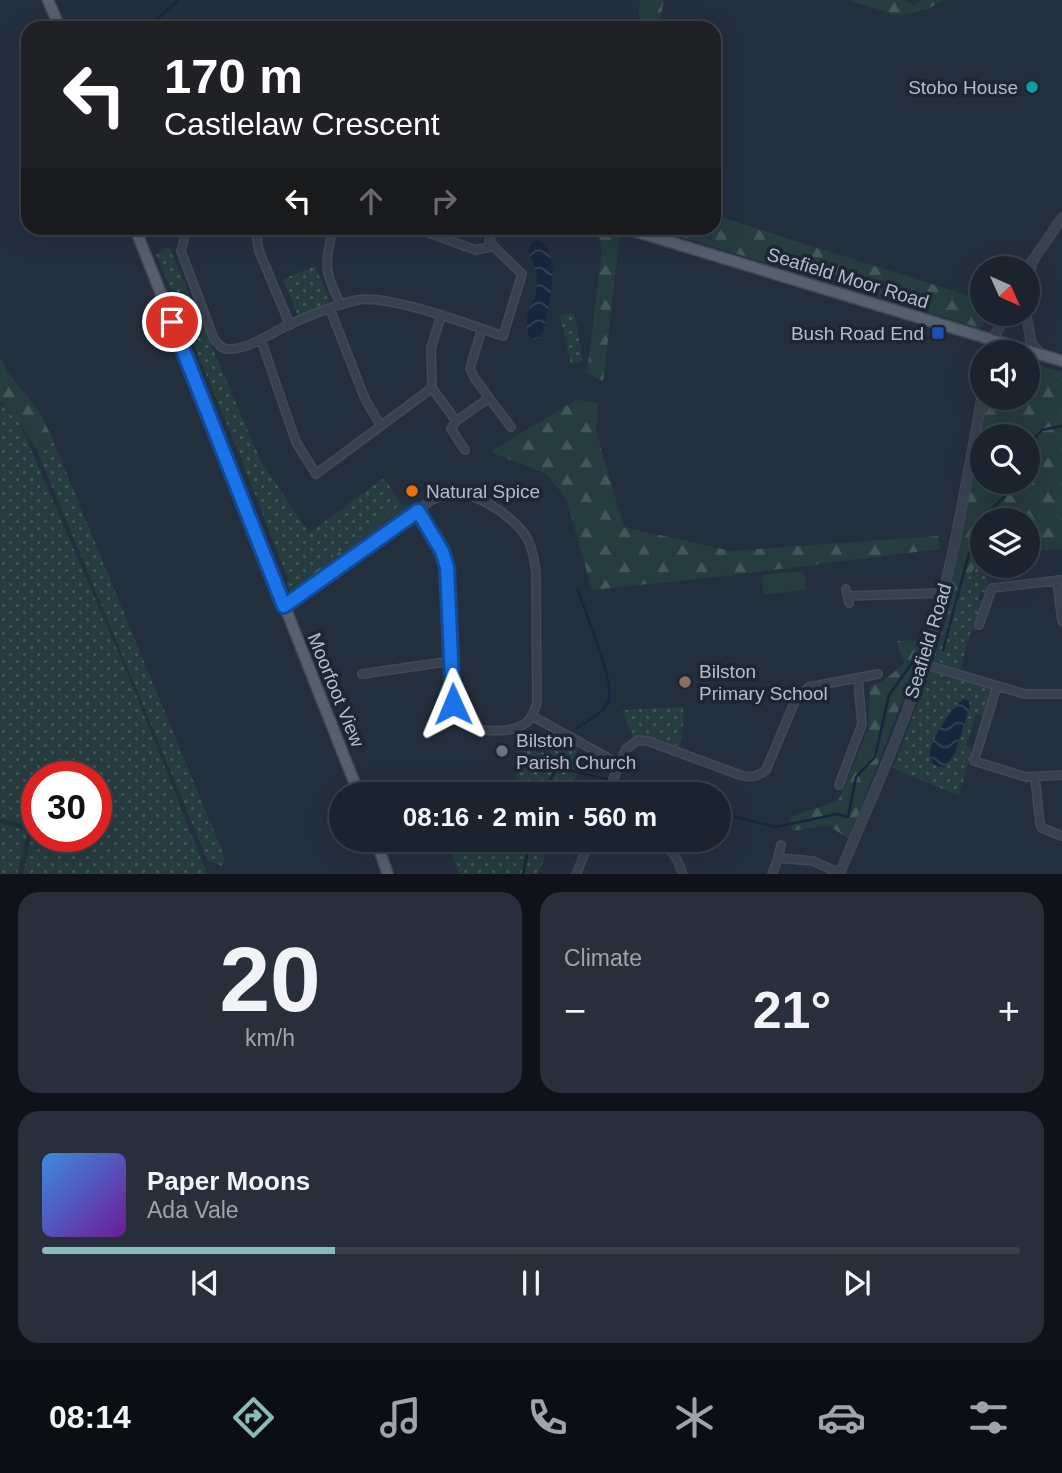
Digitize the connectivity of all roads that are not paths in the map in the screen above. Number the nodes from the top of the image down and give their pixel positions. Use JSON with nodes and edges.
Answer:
{"nodes":[{"id":1,"x":48,"y":0,"type":"edge"},
{"id":2,"x":57,"y":21,"type":"edge"},
{"id":3,"x":1062,"y":218,"type":"edge"},
{"id":4,"x":138,"y":235,"type":"edge"},
{"id":5,"x":185,"y":235,"type":"edge"},
{"id":6,"x":256,"y":235,"type":"edge"},
{"id":7,"x":332,"y":235,"type":"edge"},
{"id":8,"x":434,"y":235,"type":"edge"},
{"id":9,"x":491,"y":235,"type":"edge"},
{"id":10,"x":646,"y":235,"type":"edge"},
{"id":11,"x":494,"y":247,"type":"junction"},
{"id":12,"x":1036,"y":256,"type":"edge"},
{"id":13,"x":341,"y":305,"type":"junction"},
{"id":14,"x":330,"y":309,"type":"junction"},
{"id":15,"x":442,"y":316,"type":"junction"},
{"id":16,"x":290,"y":324,"type":"junction"},
{"id":17,"x":1029,"y":326,"type":"edge"},
{"id":18,"x":482,"y":329,"type":"junction"},
{"id":19,"x":261,"y":340,"type":"junction"},
{"id":20,"x":973,"y":340,"type":"edge"},
{"id":21,"x":1041,"y":355,"type":"joint"},
{"id":22,"x":1062,"y":361,"type":"edge"},
{"id":23,"x":432,"y":388,"type":"junction"},
{"id":24,"x":489,"y":398,"type":"junction"},
{"id":25,"x":980,"y":410,"type":"edge"},
{"id":26,"x":456,"y":421,"type":"junction"},
{"id":27,"x":381,"y":426,"type":"junction"},
{"id":28,"x":511,"y":427,"type":"dead end"},
{"id":29,"x":466,"y":450,"type":"dead end"},
{"id":30,"x":418,"y":511,"type":"junction"},
{"id":31,"x":1060,"y":580,"type":"edge"},
{"id":32,"x":944,"y":593,"type":"junction"},
{"id":33,"x":848,"y":596,"type":"dead end"},
{"id":34,"x":284,"y":606,"type":"junction"},
{"id":35,"x":1062,"y":621,"type":"edge"},
{"id":36,"x":979,"y":625,"type":"dead end"},
{"id":37,"x":452,"y":661,"type":"junction"},
{"id":38,"x":923,"y":664,"type":"junction"},
{"id":39,"x":362,"y":674,"type":"dead end"},
{"id":40,"x":878,"y":674,"type":"dead end"},
{"id":41,"x":858,"y":679,"type":"junction"},
{"id":42,"x":996,"y":686,"type":"junction"},
{"id":43,"x":1062,"y":694,"type":"edge"},
{"id":44,"x":532,"y":716,"type":"junction"},
{"id":45,"x":619,"y":764,"type":"junction"},
{"id":46,"x":1062,"y":775,"type":"edge"},
{"id":47,"x":1035,"y":778,"type":"junction"},
{"id":48,"x":354,"y":782,"type":"edge"},
{"id":49,"x":612,"y":782,"type":"edge"},
{"id":50,"x":839,"y":785,"type":"dead end"},
{"id":51,"x":1062,"y":836,"type":"edge"},
{"id":52,"x":781,"y":845,"type":"dead end"},
{"id":53,"x":380,"y":852,"type":"edge"},
{"id":54,"x":585,"y":852,"type":"edge"},
{"id":55,"x":673,"y":852,"type":"edge"},
{"id":56,"x":778,"y":858,"type":"junction"},
{"id":57,"x":388,"y":874,"type":"edge"},
{"id":58,"x":576,"y":874,"type":"edge"},
{"id":59,"x":683,"y":874,"type":"edge"},
{"id":60,"x":772,"y":874,"type":"edge"},
{"id":61,"x":839,"y":874,"type":"edge"}],
"edges":[{"from":1,"to":2,"type":"main road"},
{"from":3,"to":12,"type":"street"},
{"from":4,"to":34,"type":"main road","name":"Moorfoot View"},
{"from":5,"to":19,"type":"street"},
{"from":6,"to":16,"type":"street"},
{"from":7,"to":13,"type":"street"},
{"from":8,"to":11,"type":"street"},
{"from":9,"to":11,"type":"street"},
{"from":10,"to":20,"type":"main road","name":"Seafield Moor Road"},
{"from":11,"to":18,"type":"street"},
{"from":13,"to":14,"type":"street"},
{"from":13,"to":15,"type":"street"},
{"from":14,"to":16,"type":"street"},
{"from":14,"to":27,"type":"street"},
{"from":15,"to":18,"type":"street"},
{"from":15,"to":23,"type":"street"},
{"from":16,"to":19,"type":"street"},
{"from":17,"to":21,"type":"street"},
{"from":18,"to":24,"type":"street"},
{"from":19,"to":27,"type":"street"},
{"from":21,"to":22,"type":"main road","name":"Seafield Moor Road"},
{"from":23,"to":26,"type":"street"},
{"from":23,"to":27,"type":"street"},
{"from":24,"to":26,"type":"street"},
{"from":24,"to":28,"type":"street"},
{"from":25,"to":32,"type":"street","name":"Seafield Road"},
{"from":26,"to":29,"type":"street"},
{"from":30,"to":34,"type":"street"},
{"from":30,"to":37,"type":"street"},
{"from":30,"to":44,"type":"street"},
{"from":31,"to":35,"type":"street"},
{"from":31,"to":36,"type":"street"},
{"from":32,"to":33,"type":"street"},
{"from":32,"to":38,"type":"street","name":"Seafield Road"},
{"from":34,"to":48,"type":"main road","name":"Moorfoot View"},
{"from":37,"to":39,"type":"street"},
{"from":37,"to":44,"type":"street"},
{"from":38,"to":42,"type":"street"},
{"from":38,"to":61,"type":"street","name":"Seafield Road"},
{"from":40,"to":41,"type":"street"},
{"from":41,"to":45,"type":"street"},
{"from":41,"to":50,"type":"street"},
{"from":42,"to":43,"type":"street"},
{"from":42,"to":47,"type":"street"},
{"from":44,"to":45,"type":"street"},
{"from":45,"to":49,"type":"street"},
{"from":46,"to":47,"type":"street"},
{"from":47,"to":51,"type":"street"},
{"from":52,"to":56,"type":"street"},
{"from":53,"to":57,"type":"main road"},
{"from":54,"to":58,"type":"street"},
{"from":55,"to":59,"type":"street"},
{"from":56,"to":60,"type":"street"},
{"from":56,"to":61,"type":"street"}]}
